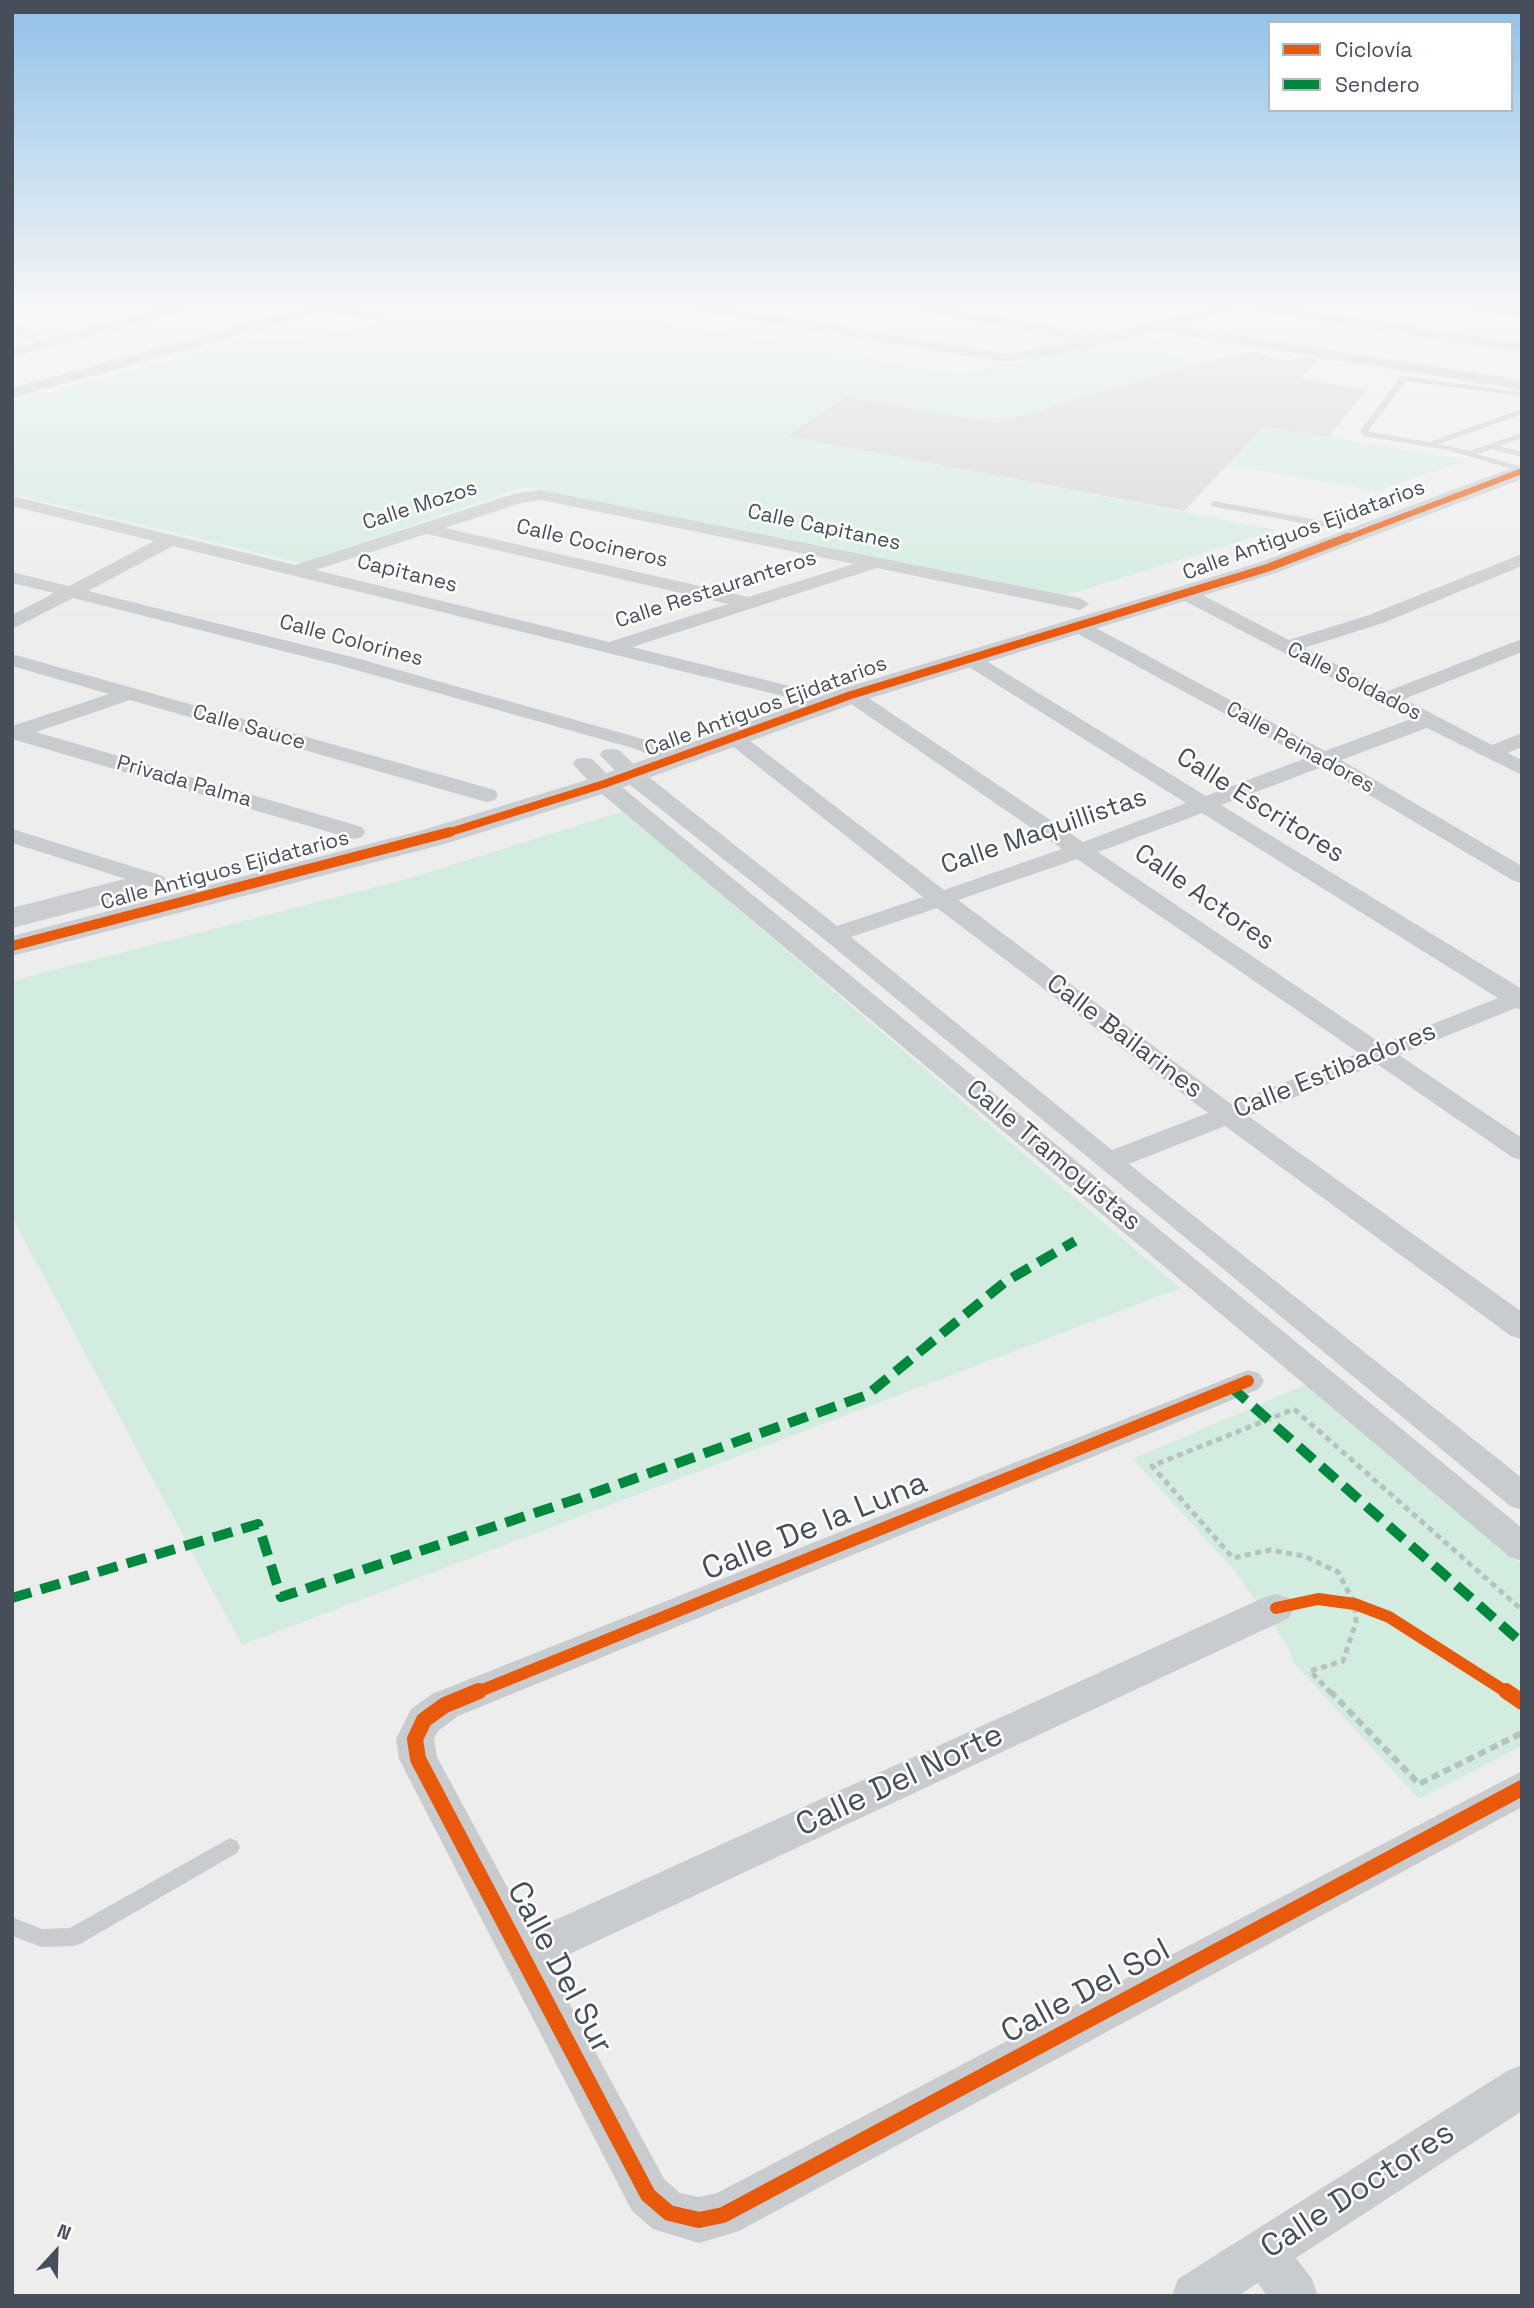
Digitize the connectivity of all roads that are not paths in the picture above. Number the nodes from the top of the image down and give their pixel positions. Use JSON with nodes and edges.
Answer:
{"nodes":[{"id":1,"x":1376,"y":415,"type":"edge"},
{"id":2,"x":1512,"y":415,"type":"edge"},
{"id":3,"x":1430,"y":444,"type":"junction"},
{"id":4,"x":1508,"y":455,"type":"edge"},
{"id":5,"x":559,"y":497,"type":"joint"},
{"id":6,"x":12,"y":501,"type":"edge"},
{"id":7,"x":1214,"y":504,"type":"dead end"},
{"id":8,"x":1324,"y":524,"type":"junction"},
{"id":9,"x":426,"y":529,"type":"junction"},
{"id":10,"x":170,"y":540,"type":"junction"},
{"id":11,"x":1522,"y":559,"type":"edge"},
{"id":12,"x":878,"y":562,"type":"junction"},
{"id":13,"x":298,"y":570,"type":"junction"},
{"id":14,"x":12,"y":577,"type":"edge"},
{"id":15,"x":70,"y":592,"type":"junction"},
{"id":16,"x":1186,"y":594,"type":"junction"},
{"id":17,"x":748,"y":603,"type":"junction"},
{"id":18,"x":1078,"y":615,"type":"junction"},
{"id":19,"x":12,"y":623,"type":"edge"},
{"id":20,"x":1522,"y":645,"type":"edge"},
{"id":21,"x":1286,"y":647,"type":"junction"},
{"id":22,"x":609,"y":648,"type":"junction"},
{"id":23,"x":968,"y":658,"type":"junction"},
{"id":24,"x":12,"y":660,"type":"edge"},
{"id":25,"x":791,"y":692,"type":"junction"},
{"id":26,"x":128,"y":694,"type":"junction"},
{"id":27,"x":851,"y":695,"type":"junction"},
{"id":28,"x":1387,"y":699,"type":"junction"},
{"id":29,"x":1428,"y":720,"type":"junction"},
{"id":30,"x":13,"y":732,"type":"edge"},
{"id":31,"x":733,"y":737,"type":"junction"},
{"id":32,"x":1522,"y":739,"type":"edge"},
{"id":33,"x":643,"y":745,"type":"junction"},
{"id":34,"x":1492,"y":753,"type":"junction"},
{"id":35,"x":611,"y":755,"type":"junction"},
{"id":36,"x":674,"y":759,"type":"junction"},
{"id":37,"x":1325,"y":760,"type":"junction"},
{"id":38,"x":1522,"y":769,"type":"edge"},
{"id":39,"x":594,"y":774,"type":"junction"},
{"id":40,"x":632,"y":775,"type":"junction"},
{"id":41,"x":487,"y":795,"type":"junction"},
{"id":42,"x":1206,"y":804,"type":"junction"},
{"id":43,"x":354,"y":832,"type":"junction"},
{"id":44,"x":12,"y":836,"type":"edge"},
{"id":45,"x":1082,"y":850,"type":"junction"},
{"id":46,"x":1522,"y":876,"type":"edge"},
{"id":47,"x":155,"y":881,"type":"junction"},
{"id":48,"x":941,"y":899,"type":"junction"},
{"id":49,"x":12,"y":918,"type":"edge"},
{"id":50,"x":835,"y":935,"type":"junction"},
{"id":51,"x":12,"y":946,"type":"edge"},
{"id":52,"x":1520,"y":999,"type":"edge"},
{"id":53,"x":1377,"y":1054,"type":"junction"},
{"id":54,"x":1227,"y":1114,"type":"junction"},
{"id":55,"x":1522,"y":1151,"type":"edge"},
{"id":56,"x":1109,"y":1162,"type":"junction"},
{"id":57,"x":1522,"y":1328,"type":"edge"},
{"id":58,"x":1248,"y":1381,"type":"dead end"},
{"id":59,"x":1522,"y":1497,"type":"edge"},
{"id":60,"x":1522,"y":1548,"type":"edge"},
{"id":61,"x":1276,"y":1608,"type":"dead end"},
{"id":62,"x":415,"y":1739,"type":"joint"},
{"id":63,"x":1522,"y":1788,"type":"edge"},
{"id":64,"x":230,"y":1847,"type":"dead end"},
{"id":65,"x":12,"y":1926,"type":"edge"},
{"id":66,"x":523,"y":1955,"type":"junction"},
{"id":67,"x":1520,"y":2090,"type":"edge"},
{"id":68,"x":669,"y":2213,"type":"joint"},
{"id":69,"x":1264,"y":2252,"type":"junction"},
{"id":70,"x":1195,"y":2296,"type":"edge"},
{"id":71,"x":1295,"y":2296,"type":"edge"}],
"edges":[{"from":1,"to":3,"type":"lane"},
{"from":2,"to":3,"type":"lane"},
{"from":3,"to":4,"type":"lane"},
{"from":4,"to":8,"type":"street","name":"Calle Antiguos Ejidatarios"},
{"from":4,"to":16,"type":"street","name":"Calle Antiguos Ejidatarios"},
{"from":5,"to":9,"type":"street","name":"Calle Mozos"},
{"from":5,"to":12,"type":"street","name":"Calle Capitanes"},
{"from":6,"to":10,"type":"street","name":"Capitanes"},
{"from":7,"to":8,"type":"lane"},
{"from":8,"to":18,"type":"street","name":"Calle Antiguos Ejidatarios"},
{"from":9,"to":13,"type":"street","name":"Calle Mozos"},
{"from":9,"to":17,"type":"street","name":"Calle Cocineros"},
{"from":10,"to":13,"type":"street","name":"Capitanes"},
{"from":10,"to":15,"type":"street"},
{"from":11,"to":21,"type":"street"},
{"from":12,"to":17,"type":"street","name":"Calle Restauranteros"},
{"from":12,"to":18,"type":"street","name":"Calle Capitanes"},
{"from":13,"to":22,"type":"street","name":"Capitanes"},
{"from":14,"to":15,"type":"street","name":"Calle Colorines"},
{"from":15,"to":19,"type":"street"},
{"from":15,"to":33,"type":"street","name":"Calle Colorines"},
{"from":16,"to":18,"type":"street","name":"Calle Antiguos Ejidatarios"},
{"from":16,"to":21,"type":"street","name":"Calle Soldados"},
{"from":17,"to":22,"type":"street","name":"Calle Restauranteros"},
{"from":18,"to":23,"type":"street","name":"Calle Antiguos Ejidatarios"},
{"from":18,"to":25,"type":"street","name":"Calle Antiguos Ejidatarios"},
{"from":18,"to":37,"type":"street","name":"Calle Peinadores"},
{"from":20,"to":28,"type":"street"},
{"from":21,"to":28,"type":"street","name":"Calle Soldados"},
{"from":22,"to":25,"type":"street","name":"Capitanes"},
{"from":23,"to":27,"type":"street","name":"Calle Antiguos Ejidatarios"},
{"from":23,"to":42,"type":"street","name":"Calle Escritores"},
{"from":24,"to":26,"type":"street","name":"Calle Sauce"},
{"from":25,"to":33,"type":"street","name":"Calle Antiguos Ejidatarios"},
{"from":26,"to":30,"type":"street"},
{"from":26,"to":41,"type":"street","name":"Calle Sauce"},
{"from":27,"to":31,"type":"street","name":"Calle Antiguos Ejidatarios"},
{"from":27,"to":45,"type":"street","name":"Calle Actores"},
{"from":28,"to":29,"type":"street","name":"Calle Soldados"},
{"from":29,"to":34,"type":"street","name":"Calle Soldados"},
{"from":29,"to":37,"type":"street","name":"Calle Maquillistas"},
{"from":30,"to":43,"type":"street","name":"Privada Palma"},
{"from":31,"to":36,"type":"street","name":"Calle Antiguos Ejidatarios"},
{"from":31,"to":48,"type":"street","name":"Calle Bailarines"},
{"from":32,"to":34,"type":"street"},
{"from":33,"to":35,"type":"street","name":"Calle Antiguos Ejidatarios"},
{"from":33,"to":36,"type":"street","name":"Calle Colorines"},
{"from":34,"to":38,"type":"street","name":"Calle Soldados"},
{"from":35,"to":39,"type":"street","name":"Calle Antiguos Ejidatarios"},
{"from":35,"to":40,"type":"street","name":"Calle Tramoyistas"},
{"from":36,"to":40,"type":"street","name":"Calle Antiguos Ejidatarios"},
{"from":37,"to":42,"type":"street","name":"Calle Maquillistas"},
{"from":37,"to":46,"type":"street","name":"Calle Peinadores"},
{"from":39,"to":40,"type":"street","name":"Calle Antiguos Ejidatarios"},
{"from":39,"to":41,"type":"street","name":"Calle Antiguos Ejidatarios"},
{"from":39,"to":51,"type":"street","name":"Calle Antiguos Ejidatarios"},
{"from":39,"to":60,"type":"street","name":"Calle Tramoyistas"},
{"from":40,"to":50,"type":"street","name":"Calle Tramoyistas"},
{"from":41,"to":43,"type":"street","name":"Calle Antiguos Ejidatarios"},
{"from":42,"to":45,"type":"street","name":"Calle Maquillistas"},
{"from":42,"to":52,"type":"street","name":"Calle Escritores"},
{"from":43,"to":47,"type":"street","name":"Calle Antiguos Ejidatarios"},
{"from":44,"to":47,"type":"street"},
{"from":45,"to":48,"type":"street","name":"Calle Maquillistas"},
{"from":45,"to":53,"type":"street","name":"Calle Actores"},
{"from":47,"to":49,"type":"street","name":"Calle Antiguos Ejidatarios"},
{"from":48,"to":50,"type":"street","name":"Calle Maquillistas"},
{"from":48,"to":54,"type":"street","name":"Calle Bailarines"},
{"from":50,"to":56,"type":"street","name":"Calle Tramoyistas"},
{"from":52,"to":53,"type":"street","name":"Calle Estibadores"},
{"from":53,"to":54,"type":"street","name":"Calle Estibadores"},
{"from":53,"to":55,"type":"street","name":"Calle Actores"},
{"from":54,"to":56,"type":"street","name":"Calle Estibadores"},
{"from":54,"to":57,"type":"street","name":"Calle Bailarines"},
{"from":56,"to":59,"type":"street","name":"Calle Tramoyistas"},
{"from":58,"to":62,"type":"street","name":"Calle De la Luna"},
{"from":61,"to":66,"type":"street","name":"Calle Del Norte"},
{"from":62,"to":66,"type":"street","name":"Calle Del Sur"},
{"from":63,"to":68,"type":"street","name":"Calle Del Sol"},
{"from":64,"to":65,"type":"lane"},
{"from":66,"to":68,"type":"street","name":"Calle Del Sur"},
{"from":67,"to":69,"type":"street","name":"Calle Doctores"},
{"from":69,"to":70,"type":"street","name":"Calle Doctores"},
{"from":69,"to":71,"type":"street"}]}
